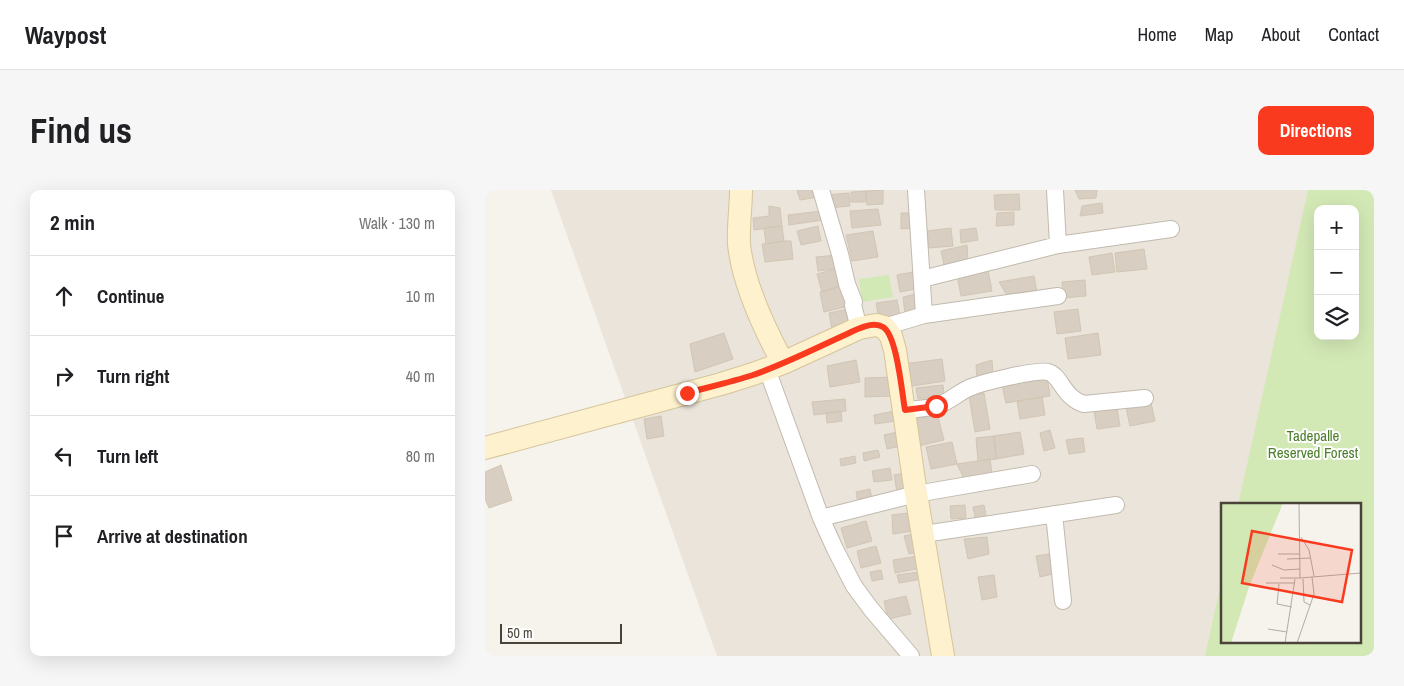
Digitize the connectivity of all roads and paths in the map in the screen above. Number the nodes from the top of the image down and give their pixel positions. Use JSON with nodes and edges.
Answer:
{"nodes":[{"id":1,"x":741,"y":190,"type":"edge"},
{"id":2,"x":821,"y":190,"type":"edge"},
{"id":3,"x":916,"y":190,"type":"edge"},
{"id":4,"x":1055,"y":190,"type":"edge"},
{"id":5,"x":1171,"y":229,"type":"dead end"},
{"id":6,"x":1058,"y":245,"type":"junction"},
{"id":7,"x":922,"y":279,"type":"junction"},
{"id":8,"x":1059,"y":296,"type":"dead end"},
{"id":9,"x":924,"y":315,"type":"junction"},
{"id":10,"x":884,"y":327,"type":"junction"},
{"id":11,"x":859,"y":328,"type":"junction"},
{"id":12,"x":775,"y":366,"type":"junction"},
{"id":13,"x":1145,"y":398,"type":"dead end"},
{"id":14,"x":905,"y":410,"type":"junction"},
{"id":15,"x":485,"y":448,"type":"edge"},
{"id":16,"x":1032,"y":474,"type":"dead end"},
{"id":17,"x":916,"y":494,"type":"junction"},
{"id":18,"x":1116,"y":505,"type":"dead end"},
{"id":19,"x":1054,"y":514,"type":"junction"},
{"id":20,"x":821,"y":518,"type":"junction"},
{"id":21,"x":924,"y":534,"type":"junction"},
{"id":22,"x":1063,"y":601,"type":"dead end"},
{"id":23,"x":911,"y":656,"type":"edge"},
{"id":24,"x":943,"y":656,"type":"edge"}],
"edges":[{"from":1,"to":12,"type":"street"},
{"from":2,"to":11,"type":"street"},
{"from":3,"to":7,"type":"street"},
{"from":4,"to":6,"type":"street"},
{"from":5,"to":6,"type":"street"},
{"from":6,"to":7,"type":"street"},
{"from":7,"to":9,"type":"street"},
{"from":8,"to":9,"type":"street"},
{"from":9,"to":10,"type":"street"},
{"from":10,"to":11,"type":"street"},
{"from":10,"to":14,"type":"street"},
{"from":11,"to":12,"type":"street"},
{"from":12,"to":15,"type":"street"},
{"from":12,"to":20,"type":"street"},
{"from":13,"to":14,"type":"street"},
{"from":14,"to":17,"type":"street"},
{"from":16,"to":17,"type":"street"},
{"from":17,"to":20,"type":"street"},
{"from":17,"to":21,"type":"street"},
{"from":18,"to":19,"type":"street"},
{"from":19,"to":21,"type":"street"},
{"from":19,"to":22,"type":"street"},
{"from":20,"to":23,"type":"street"},
{"from":21,"to":24,"type":"street"}]}
